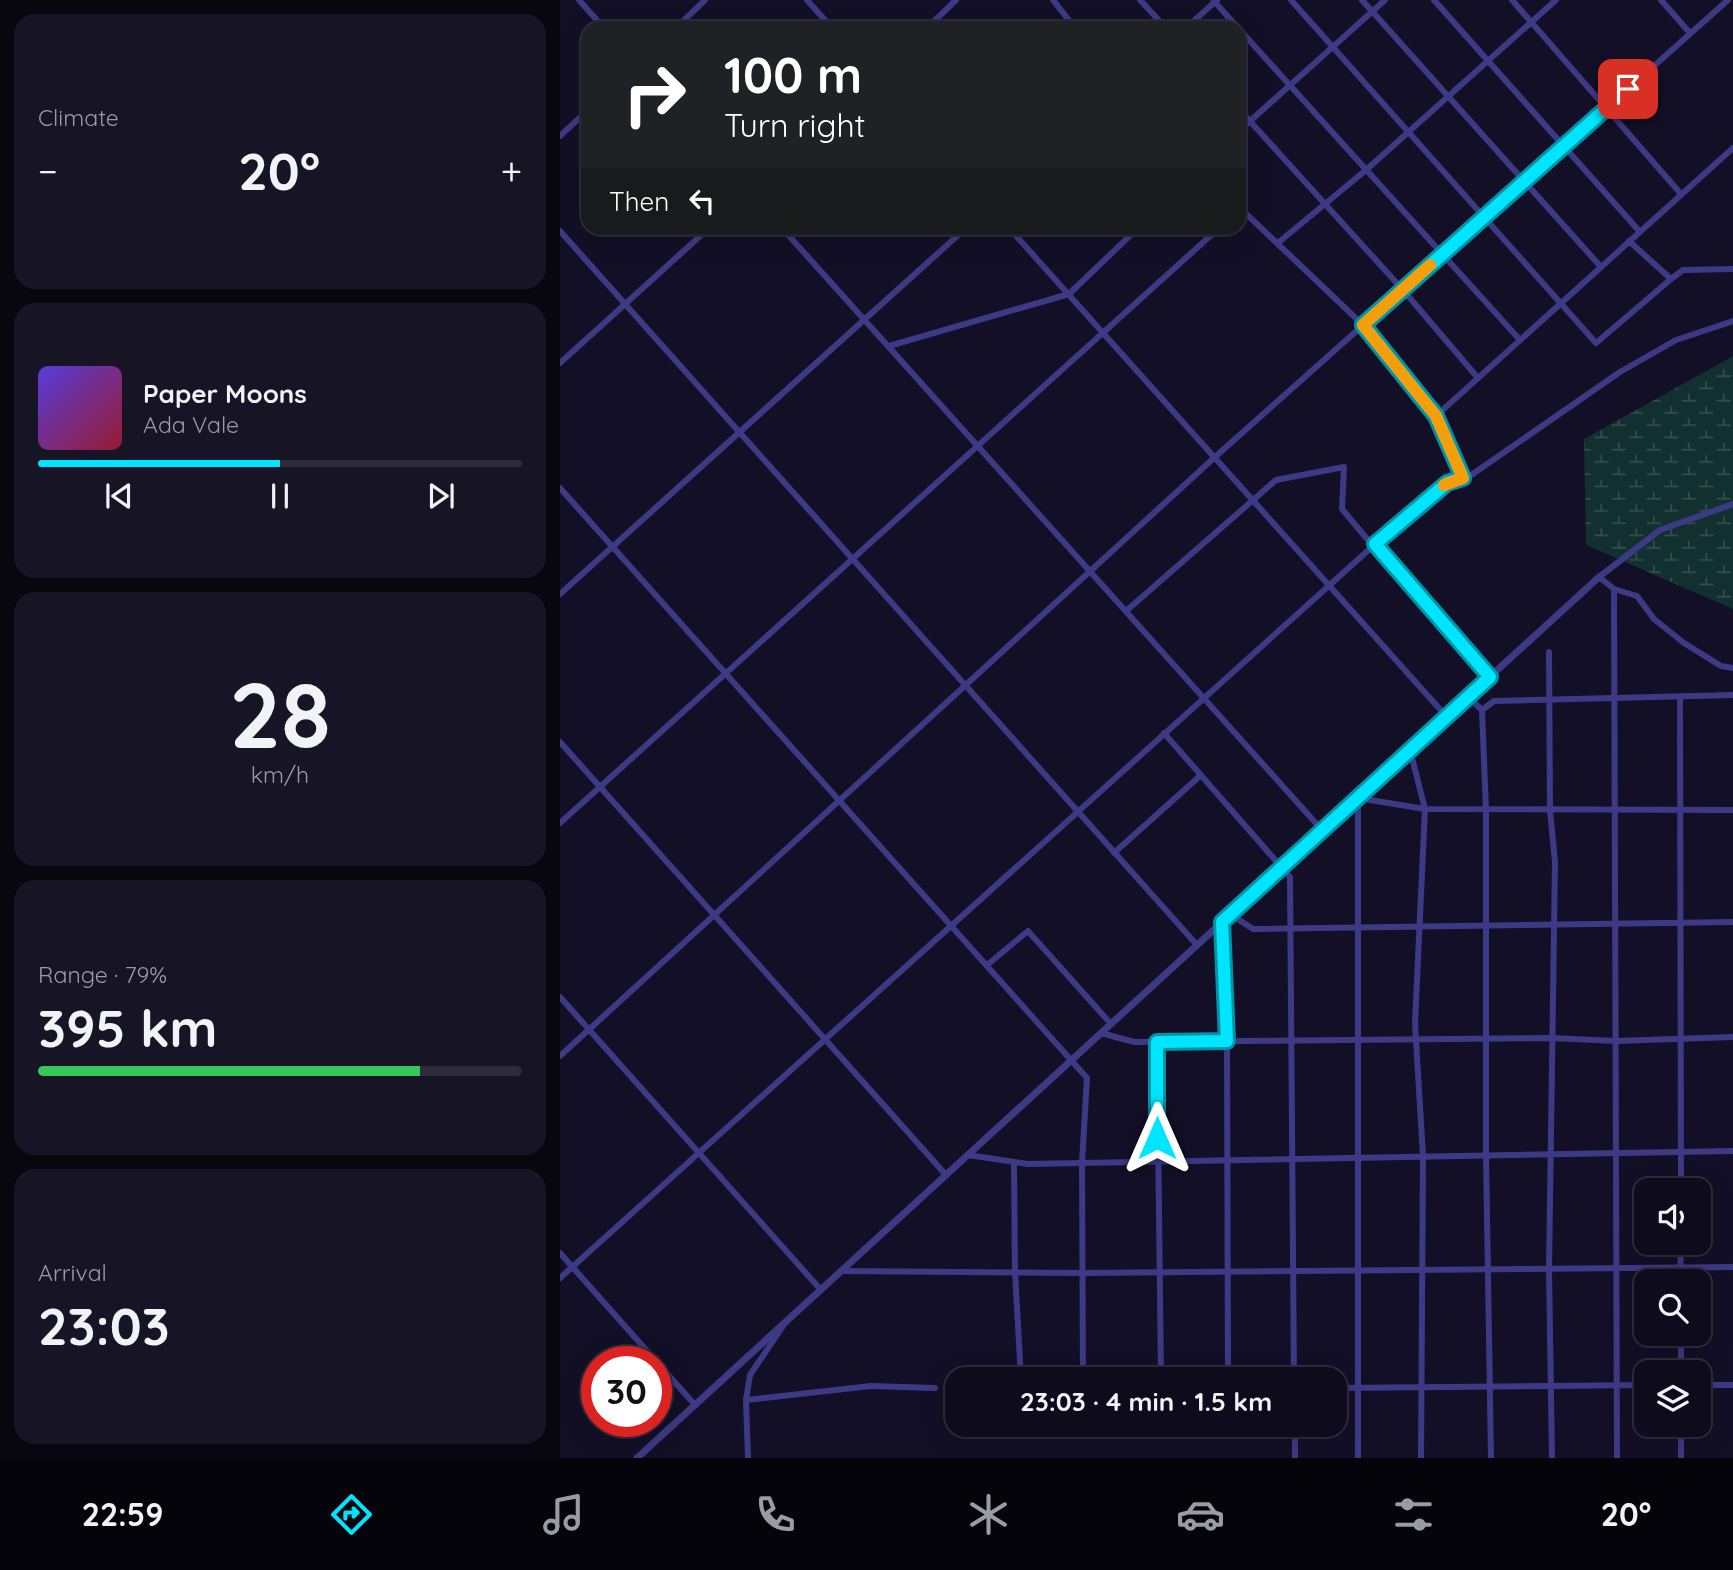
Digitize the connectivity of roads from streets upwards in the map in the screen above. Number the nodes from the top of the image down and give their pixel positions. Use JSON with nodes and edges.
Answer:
{"nodes":[{"id":1,"x":579,"y":0,"type":"edge"},
{"id":2,"x":705,"y":0,"type":"edge"},
{"id":3,"x":807,"y":0,"type":"edge"},
{"id":4,"x":956,"y":0,"type":"edge"},
{"id":5,"x":1053,"y":0,"type":"edge"},
{"id":6,"x":1140,"y":0,"type":"edge"},
{"id":7,"x":1291,"y":0,"type":"edge"},
{"id":8,"x":1362,"y":0,"type":"edge"},
{"id":9,"x":1385,"y":0,"type":"edge"},
{"id":10,"x":1434,"y":0,"type":"edge"},
{"id":11,"x":1512,"y":0,"type":"edge"},
{"id":12,"x":1556,"y":0,"type":"edge"},
{"id":13,"x":1661,"y":0,"type":"edge"},
{"id":14,"x":1728,"y":0,"type":"edge"},
{"id":15,"x":1215,"y":1,"type":"edge"},
{"id":16,"x":1373,"y":11,"type":"junction"},
{"id":17,"x":598,"y":21,"type":"edge"},
{"id":18,"x":684,"y":21,"type":"edge"},
{"id":19,"x":826,"y":21,"type":"edge"},
{"id":20,"x":934,"y":21,"type":"edge"},
{"id":21,"x":1070,"y":21,"type":"edge"},
{"id":22,"x":1160,"y":21,"type":"edge"},
{"id":23,"x":1194,"y":21,"type":"edge"},
{"id":24,"x":1233,"y":21,"type":"edge"},
{"id":25,"x":1532,"y":22,"type":"junction"},
{"id":26,"x":1690,"y":33,"type":"junction"},
{"id":27,"x":1246,"y":36,"type":"edge"},
{"id":28,"x":1333,"y":47,"type":"junction"},
{"id":29,"x":1488,"y":61,"type":"junction"},
{"id":30,"x":1290,"y":85,"type":"junction"},
{"id":31,"x":1448,"y":96,"type":"junction"},
{"id":32,"x":1607,"y":108,"type":"junction"},
{"id":33,"x":581,"y":116,"type":"edge"},
{"id":34,"x":1246,"y":117,"type":"edge"},
{"id":35,"x":1250,"y":121,"type":"junction"},
{"id":36,"x":1246,"y":125,"type":"edge"},
{"id":37,"x":1409,"y":132,"type":"junction"},
{"id":38,"x":560,"y":136,"type":"edge"},
{"id":39,"x":1564,"y":146,"type":"junction"},
{"id":40,"x":1733,"y":148,"type":"edge"},
{"id":41,"x":1366,"y":170,"type":"junction"},
{"id":42,"x":1524,"y":181,"type":"junction"},
{"id":43,"x":1681,"y":194,"type":"junction"},
{"id":44,"x":1325,"y":204,"type":"junction"},
{"id":45,"x":1246,"y":213,"type":"edge"},
{"id":46,"x":1485,"y":217,"type":"junction"},
{"id":47,"x":560,"y":231,"type":"edge"},
{"id":48,"x":1640,"y":232,"type":"junction"},
{"id":49,"x":701,"y":235,"type":"edge"},
{"id":50,"x":788,"y":235,"type":"edge"},
{"id":51,"x":958,"y":235,"type":"edge"},
{"id":52,"x":1015,"y":235,"type":"edge"},
{"id":53,"x":1132,"y":235,"type":"edge"},
{"id":54,"x":1211,"y":235,"type":"edge"},
{"id":55,"x":1629,"y":241,"type":"junction"},
{"id":56,"x":1279,"y":242,"type":"junction"},
{"id":57,"x":1441,"y":255,"type":"junction"},
{"id":58,"x":1601,"y":267,"type":"junction"},
{"id":59,"x":1733,"y":269,"type":"edge"},
{"id":60,"x":1671,"y":279,"type":"junction"},
{"id":61,"x":1403,"y":290,"type":"junction"},
{"id":62,"x":1069,"y":294,"type":"junction"},
{"id":63,"x":1561,"y":303,"type":"junction"},
{"id":64,"x":625,"y":304,"type":"junction"},
{"id":65,"x":866,"y":321,"type":"junction"},
{"id":66,"x":1733,"y":321,"type":"edge"},
{"id":67,"x":1363,"y":325,"type":"junction"},
{"id":68,"x":1103,"y":331,"type":"junction"},
{"id":69,"x":1520,"y":340,"type":"junction"},
{"id":70,"x":889,"y":346,"type":"junction"},
{"id":71,"x":560,"y":363,"type":"edge"},
{"id":72,"x":1478,"y":378,"type":"junction"},
{"id":73,"x":1436,"y":416,"type":"junction"},
{"id":74,"x":739,"y":432,"type":"junction"},
{"id":75,"x":976,"y":444,"type":"junction"},
{"id":76,"x":1214,"y":457,"type":"junction"},
{"id":77,"x":1463,"y":478,"type":"junction"},
{"id":78,"x":560,"y":488,"type":"edge"},
{"id":79,"x":1253,"y":500,"type":"junction"},
{"id":80,"x":1733,"y":504,"type":"edge"},
{"id":81,"x":1374,"y":545,"type":"junction"},
{"id":82,"x":612,"y":547,"type":"junction"},
{"id":83,"x":851,"y":558,"type":"junction"},
{"id":84,"x":1090,"y":571,"type":"junction"},
{"id":85,"x":1599,"y":577,"type":"junction"},
{"id":86,"x":1329,"y":585,"type":"junction"},
{"id":87,"x":1614,"y":589,"type":"junction"},
{"id":88,"x":560,"y":594,"type":"edge"},
{"id":89,"x":1126,"y":611,"type":"junction"},
{"id":90,"x":1549,"y":652,"type":"dead end"},
{"id":91,"x":1733,"y":668,"type":"edge"},
{"id":92,"x":725,"y":673,"type":"junction"},
{"id":93,"x":1490,"y":677,"type":"junction"},
{"id":94,"x":965,"y":685,"type":"junction"},
{"id":95,"x":1733,"y":695,"type":"edge"},
{"id":96,"x":1468,"y":697,"type":"junction"},
{"id":97,"x":1680,"y":697,"type":"junction"},
{"id":98,"x":1203,"y":698,"type":"junction"},
{"id":99,"x":1616,"y":698,"type":"junction"},
{"id":100,"x":1550,"y":700,"type":"junction"},
{"id":101,"x":1482,"y":710,"type":"junction"},
{"id":102,"x":1446,"y":716,"type":"junction"},
{"id":103,"x":1164,"y":733,"type":"junction"},
{"id":104,"x":560,"y":743,"type":"edge"},
{"id":105,"x":1410,"y":750,"type":"junction"},
{"id":106,"x":1201,"y":775,"type":"junction"},
{"id":107,"x":600,"y":787,"type":"junction"},
{"id":108,"x":1358,"y":798,"type":"junction"},
{"id":109,"x":839,"y":800,"type":"junction"},
{"id":110,"x":1425,"y":809,"type":"junction"},
{"id":111,"x":1486,"y":810,"type":"junction"},
{"id":112,"x":1550,"y":810,"type":"junction"},
{"id":113,"x":1616,"y":810,"type":"junction"},
{"id":114,"x":1678,"y":810,"type":"junction"},
{"id":115,"x":1733,"y":810,"type":"edge"},
{"id":116,"x":1077,"y":811,"type":"junction"},
{"id":117,"x":560,"y":823,"type":"edge"},
{"id":118,"x":1322,"y":830,"type":"junction"},
{"id":119,"x":1114,"y":853,"type":"junction"},
{"id":120,"x":1282,"y":867,"type":"junction"},
{"id":121,"x":1230,"y":914,"type":"junction"},
{"id":122,"x":714,"y":915,"type":"junction"},
{"id":123,"x":1222,"y":922,"type":"junction"},
{"id":124,"x":1733,"y":922,"type":"edge"},
{"id":125,"x":1679,"y":923,"type":"junction"},
{"id":126,"x":1616,"y":924,"type":"junction"},
{"id":127,"x":951,"y":925,"type":"junction"},
{"id":128,"x":1552,"y":925,"type":"junction"},
{"id":129,"x":1418,"y":926,"type":"junction"},
{"id":130,"x":1484,"y":926,"type":"junction"},
{"id":131,"x":1358,"y":927,"type":"junction"},
{"id":132,"x":1292,"y":928,"type":"junction"},
{"id":133,"x":1197,"y":945,"type":"junction"},
{"id":134,"x":987,"y":965,"type":"junction"},
{"id":135,"x":560,"y":997,"type":"edge"},
{"id":136,"x":1111,"y":1024,"type":"junction"},
{"id":137,"x":589,"y":1029,"type":"junction"},
{"id":138,"x":1101,"y":1034,"type":"junction"},
{"id":139,"x":1733,"y":1037,"type":"edge"},
{"id":140,"x":1551,"y":1038,"type":"junction"},
{"id":141,"x":1682,"y":1038,"type":"junction"},
{"id":142,"x":824,"y":1039,"type":"junction"},
{"id":143,"x":1485,"y":1039,"type":"junction"},
{"id":144,"x":1358,"y":1040,"type":"junction"},
{"id":145,"x":1418,"y":1040,"type":"junction"},
{"id":146,"x":1227,"y":1041,"type":"junction"},
{"id":147,"x":1293,"y":1041,"type":"junction"},
{"id":148,"x":1616,"y":1041,"type":"junction"},
{"id":149,"x":1157,"y":1042,"type":"junction"},
{"id":150,"x":560,"y":1056,"type":"edge"},
{"id":151,"x":1072,"y":1059,"type":"junction"},
{"id":152,"x":1733,"y":1151,"type":"edge"},
{"id":153,"x":1682,"y":1152,"type":"junction"},
{"id":154,"x":699,"y":1153,"type":"junction"},
{"id":155,"x":1616,"y":1153,"type":"junction"},
{"id":156,"x":968,"y":1155,"type":"junction"},
{"id":157,"x":1486,"y":1155,"type":"junction"},
{"id":158,"x":1551,"y":1155,"type":"junction"},
{"id":159,"x":1423,"y":1156,"type":"junction"},
{"id":160,"x":1358,"y":1157,"type":"junction"},
{"id":161,"x":1295,"y":1159,"type":"junction"},
{"id":162,"x":1227,"y":1160,"type":"junction"},
{"id":163,"x":1014,"y":1162,"type":"junction"},
{"id":164,"x":1158,"y":1162,"type":"junction"},
{"id":165,"x":1082,"y":1163,"type":"junction"},
{"id":166,"x":946,"y":1175,"type":"junction"},
{"id":167,"x":1681,"y":1178,"type":"edge"},
{"id":168,"x":560,"y":1253,"type":"edge"},
{"id":169,"x":1681,"y":1255,"type":"edge"},
{"id":170,"x":572,"y":1267,"type":"junction"},
{"id":171,"x":1733,"y":1267,"type":"edge"},
{"id":172,"x":1615,"y":1268,"type":"junction"},
{"id":173,"x":1681,"y":1268,"type":"junction"},
{"id":174,"x":1488,"y":1269,"type":"junction"},
{"id":175,"x":1549,"y":1269,"type":"junction"},
{"id":176,"x":1358,"y":1270,"type":"junction"},
{"id":177,"x":1423,"y":1270,"type":"junction"},
{"id":178,"x":841,"y":1271,"type":"junction"},
{"id":179,"x":1294,"y":1271,"type":"junction"},
{"id":180,"x":1015,"y":1272,"type":"junction"},
{"id":181,"x":1161,"y":1272,"type":"junction"},
{"id":182,"x":1227,"y":1272,"type":"junction"},
{"id":183,"x":1082,"y":1273,"type":"junction"},
{"id":184,"x":560,"y":1278,"type":"edge"},
{"id":185,"x":821,"y":1290,"type":"junction"},
{"id":186,"x":788,"y":1320,"type":"junction"},
{"id":187,"x":1020,"y":1367,"type":"edge"},
{"id":188,"x":1083,"y":1367,"type":"edge"},
{"id":189,"x":1161,"y":1367,"type":"edge"},
{"id":190,"x":1228,"y":1367,"type":"edge"},
{"id":191,"x":1294,"y":1367,"type":"edge"},
{"id":192,"x":1634,"y":1385,"type":"edge"},
{"id":193,"x":1711,"y":1385,"type":"edge"},
{"id":194,"x":1733,"y":1385,"type":"edge"},
{"id":195,"x":1551,"y":1386,"type":"junction"},
{"id":196,"x":1617,"y":1386,"type":"junction"},
{"id":197,"x":1422,"y":1387,"type":"junction"},
{"id":198,"x":1489,"y":1387,"type":"junction"},
{"id":199,"x":935,"y":1388,"type":"dead end"},
{"id":200,"x":1347,"y":1388,"type":"edge"},
{"id":201,"x":1358,"y":1388,"type":"junction"},
{"id":202,"x":746,"y":1400,"type":"junction"},
{"id":203,"x":695,"y":1405,"type":"junction"},
{"id":204,"x":1295,"y":1437,"type":"edge"},
{"id":205,"x":1681,"y":1437,"type":"edge"},
{"id":206,"x":637,"y":1458,"type":"edge"},
{"id":207,"x":748,"y":1458,"type":"edge"},
{"id":208,"x":1295,"y":1458,"type":"edge"},
{"id":209,"x":1358,"y":1458,"type":"edge"},
{"id":210,"x":1421,"y":1458,"type":"edge"},
{"id":211,"x":1491,"y":1458,"type":"edge"},
{"id":212,"x":1552,"y":1458,"type":"edge"},
{"id":213,"x":1616,"y":1458,"type":"edge"},
{"id":214,"x":1681,"y":1458,"type":"edge"}],
"edges":[{"from":1,"to":17,"type":"street"},
{"from":2,"to":18,"type":"street"},
{"from":3,"to":19,"type":"street"},
{"from":4,"to":20,"type":"street"},
{"from":5,"to":21,"type":"street"},
{"from":6,"to":22,"type":"street"},
{"from":7,"to":28,"type":"street"},
{"from":8,"to":16,"type":"street"},
{"from":9,"to":16,"type":"street"},
{"from":10,"to":29,"type":"street"},
{"from":11,"to":25,"type":"street"},
{"from":12,"to":25,"type":"street"},
{"from":13,"to":26,"type":"street"},
{"from":14,"to":26,"type":"street"},
{"from":15,"to":23,"type":"street"},
{"from":15,"to":24,"type":"street"},
{"from":16,"to":28,"type":"street"},
{"from":16,"to":31,"type":"street"},
{"from":25,"to":29,"type":"street"},
{"from":25,"to":32,"type":"street"},
{"from":26,"to":32,"type":"street"},
{"from":27,"to":30,"type":"street"},
{"from":28,"to":30,"type":"street"},
{"from":28,"to":37,"type":"street"},
{"from":29,"to":31,"type":"street"},
{"from":29,"to":39,"type":"street"},
{"from":30,"to":35,"type":"street"},
{"from":30,"to":41,"type":"street"},
{"from":31,"to":37,"type":"street"},
{"from":31,"to":42,"type":"street"},
{"from":32,"to":39,"type":"street"},
{"from":32,"to":43,"type":"street"},
{"from":33,"to":38,"type":"street"},
{"from":34,"to":35,"type":"street"},
{"from":35,"to":36,"type":"street"},
{"from":35,"to":44,"type":"street"},
{"from":37,"to":41,"type":"street"},
{"from":37,"to":46,"type":"street"},
{"from":39,"to":42,"type":"street"},
{"from":39,"to":48,"type":"street"},
{"from":40,"to":43,"type":"street"},
{"from":41,"to":44,"type":"street"},
{"from":41,"to":57,"type":"street"},
{"from":42,"to":46,"type":"street"},
{"from":42,"to":58,"type":"street"},
{"from":43,"to":48,"type":"street"},
{"from":44,"to":56,"type":"street"},
{"from":44,"to":61,"type":"street"},
{"from":45,"to":56,"type":"street"},
{"from":46,"to":57,"type":"street"},
{"from":46,"to":63,"type":"street"},
{"from":47,"to":64,"type":"street"},
{"from":48,"to":55,"type":"street"},
{"from":49,"to":64,"type":"street"},
{"from":50,"to":65,"type":"street"},
{"from":51,"to":65,"type":"street"},
{"from":52,"to":62,"type":"street"},
{"from":53,"to":62,"type":"street"},
{"from":54,"to":68,"type":"street"},
{"from":55,"to":58,"type":"street"},
{"from":55,"to":60,"type":"street"},
{"from":56,"to":67,"type":"street"},
{"from":57,"to":61,"type":"street"},
{"from":57,"to":69,"type":"street"},
{"from":58,"to":63,"type":"street"},
{"from":59,"to":60,"type":"street"},
{"from":60,"to":63,"type":"street"},
{"from":61,"to":67,"type":"street"},
{"from":61,"to":72,"type":"street"},
{"from":62,"to":68,"type":"street"},
{"from":62,"to":70,"type":"street"},
{"from":63,"to":69,"type":"street"},
{"from":64,"to":71,"type":"street"},
{"from":64,"to":74,"type":"street"},
{"from":65,"to":70,"type":"street"},
{"from":65,"to":74,"type":"street"},
{"from":66,"to":77,"type":"street"},
{"from":67,"to":73,"type":"street"},
{"from":67,"to":76,"type":"street"},
{"from":68,"to":75,"type":"street"},
{"from":68,"to":76,"type":"street"},
{"from":69,"to":72,"type":"street"},
{"from":70,"to":75,"type":"street"},
{"from":72,"to":73,"type":"street"},
{"from":73,"to":77,"type":"street"},
{"from":74,"to":82,"type":"street"},
{"from":74,"to":83,"type":"street"},
{"from":75,"to":83,"type":"street"},
{"from":75,"to":84,"type":"street"},
{"from":76,"to":79,"type":"street"},
{"from":76,"to":84,"type":"street"},
{"from":77,"to":81,"type":"street"},
{"from":78,"to":82,"type":"street"},
{"from":79,"to":81,"type":"street"},
{"from":79,"to":86,"type":"street"},
{"from":79,"to":89,"type":"street"},
{"from":80,"to":85,"type":"street"},
{"from":81,"to":86,"type":"street"},
{"from":81,"to":93,"type":"street"},
{"from":82,"to":88,"type":"street"},
{"from":82,"to":92,"type":"street"},
{"from":83,"to":92,"type":"street"},
{"from":83,"to":94,"type":"street"},
{"from":84,"to":89,"type":"street"},
{"from":84,"to":94,"type":"street"},
{"from":85,"to":87,"type":"street"},
{"from":85,"to":93,"type":"street"},
{"from":86,"to":98,"type":"street"},
{"from":86,"to":102,"type":"street"},
{"from":87,"to":91,"type":"street"},
{"from":87,"to":99,"type":"street"},
{"from":89,"to":98,"type":"street"},
{"from":90,"to":100,"type":"street"},
{"from":92,"to":107,"type":"street"},
{"from":92,"to":109,"type":"street"},
{"from":93,"to":96,"type":"street"},
{"from":94,"to":109,"type":"street"},
{"from":94,"to":116,"type":"street"},
{"from":95,"to":97,"type":"street"},
{"from":96,"to":101,"type":"street"},
{"from":96,"to":102,"type":"street"},
{"from":97,"to":99,"type":"street"},
{"from":97,"to":114,"type":"street"},
{"from":98,"to":103,"type":"street"},
{"from":98,"to":118,"type":"street"},
{"from":99,"to":100,"type":"street"},
{"from":99,"to":113,"type":"street"},
{"from":100,"to":101,"type":"street"},
{"from":100,"to":112,"type":"street"},
{"from":101,"to":111,"type":"street"},
{"from":102,"to":105,"type":"street"},
{"from":103,"to":106,"type":"street"},
{"from":103,"to":116,"type":"street"},
{"from":104,"to":107,"type":"street"},
{"from":105,"to":108,"type":"street"},
{"from":105,"to":110,"type":"street"},
{"from":106,"to":119,"type":"street"},
{"from":106,"to":120,"type":"street"},
{"from":107,"to":117,"type":"street"},
{"from":107,"to":122,"type":"street"},
{"from":108,"to":110,"type":"street"},
{"from":108,"to":118,"type":"street"},
{"from":108,"to":131,"type":"street"},
{"from":109,"to":122,"type":"street"},
{"from":109,"to":127,"type":"street"},
{"from":110,"to":111,"type":"street"},
{"from":110,"to":129,"type":"street"},
{"from":111,"to":112,"type":"street"},
{"from":111,"to":130,"type":"street"},
{"from":112,"to":113,"type":"street"},
{"from":112,"to":128,"type":"street"},
{"from":113,"to":114,"type":"street"},
{"from":113,"to":126,"type":"street"},
{"from":114,"to":115,"type":"street"},
{"from":114,"to":125,"type":"street"},
{"from":116,"to":119,"type":"street"},
{"from":116,"to":127,"type":"street"},
{"from":118,"to":120,"type":"street"},
{"from":119,"to":133,"type":"street"},
{"from":120,"to":121,"type":"street"},
{"from":120,"to":132,"type":"street"},
{"from":121,"to":123,"type":"street"},
{"from":121,"to":132,"type":"street"},
{"from":122,"to":137,"type":"street"},
{"from":122,"to":142,"type":"street"},
{"from":123,"to":133,"type":"street"},
{"from":123,"to":146,"type":"street"},
{"from":124,"to":125,"type":"street"},
{"from":125,"to":126,"type":"street"},
{"from":125,"to":141,"type":"street"},
{"from":126,"to":128,"type":"street"},
{"from":126,"to":148,"type":"street"},
{"from":127,"to":134,"type":"street"},
{"from":127,"to":142,"type":"street"},
{"from":128,"to":130,"type":"street"},
{"from":128,"to":140,"type":"street"},
{"from":129,"to":130,"type":"street"},
{"from":129,"to":131,"type":"street"},
{"from":129,"to":145,"type":"street"},
{"from":130,"to":143,"type":"street"},
{"from":131,"to":132,"type":"street"},
{"from":131,"to":144,"type":"street"},
{"from":132,"to":147,"type":"street"},
{"from":133,"to":136,"type":"street"},
{"from":134,"to":136,"type":"street"},
{"from":134,"to":151,"type":"street"},
{"from":135,"to":137,"type":"street"},
{"from":136,"to":138,"type":"street"},
{"from":137,"to":150,"type":"street"},
{"from":137,"to":154,"type":"street"},
{"from":138,"to":149,"type":"street"},
{"from":138,"to":151,"type":"street"},
{"from":139,"to":141,"type":"street"},
{"from":140,"to":143,"type":"street"},
{"from":140,"to":148,"type":"street"},
{"from":140,"to":158,"type":"street"},
{"from":141,"to":148,"type":"street"},
{"from":141,"to":153,"type":"street"},
{"from":142,"to":154,"type":"street"},
{"from":142,"to":166,"type":"street"},
{"from":143,"to":145,"type":"street"},
{"from":143,"to":157,"type":"street"},
{"from":144,"to":145,"type":"street"},
{"from":144,"to":147,"type":"street"},
{"from":144,"to":160,"type":"street"},
{"from":145,"to":159,"type":"street"},
{"from":146,"to":147,"type":"street"},
{"from":146,"to":149,"type":"street"},
{"from":146,"to":162,"type":"street"},
{"from":147,"to":161,"type":"street"},
{"from":148,"to":155,"type":"street"},
{"from":149,"to":164,"type":"street"},
{"from":151,"to":156,"type":"street"},
{"from":151,"to":165,"type":"street"},
{"from":152,"to":153,"type":"street"},
{"from":153,"to":155,"type":"street"},
{"from":153,"to":167,"type":"street"},
{"from":154,"to":170,"type":"street"},
{"from":154,"to":185,"type":"street"},
{"from":155,"to":158,"type":"street"},
{"from":155,"to":172,"type":"street"},
{"from":156,"to":163,"type":"street"},
{"from":156,"to":166,"type":"street"},
{"from":157,"to":158,"type":"street"},
{"from":157,"to":159,"type":"street"},
{"from":157,"to":174,"type":"street"},
{"from":158,"to":175,"type":"street"},
{"from":159,"to":160,"type":"street"},
{"from":159,"to":177,"type":"street"},
{"from":160,"to":161,"type":"street"},
{"from":160,"to":176,"type":"street"},
{"from":161,"to":162,"type":"street"},
{"from":161,"to":179,"type":"street"},
{"from":162,"to":164,"type":"street"},
{"from":162,"to":182,"type":"street"},
{"from":163,"to":165,"type":"street"},
{"from":163,"to":180,"type":"street"},
{"from":164,"to":165,"type":"street"},
{"from":164,"to":181,"type":"street"},
{"from":165,"to":183,"type":"street"},
{"from":166,"to":178,"type":"street"},
{"from":168,"to":170,"type":"street"},
{"from":169,"to":173,"type":"street"},
{"from":170,"to":184,"type":"street"},
{"from":170,"to":203,"type":"street"},
{"from":171,"to":173,"type":"street"},
{"from":172,"to":173,"type":"street"},
{"from":172,"to":175,"type":"street"},
{"from":172,"to":196,"type":"street"},
{"from":174,"to":175,"type":"street"},
{"from":174,"to":177,"type":"street"},
{"from":174,"to":198,"type":"street"},
{"from":175,"to":195,"type":"street"},
{"from":176,"to":177,"type":"street"},
{"from":176,"to":179,"type":"street"},
{"from":176,"to":201,"type":"street"},
{"from":177,"to":197,"type":"street"},
{"from":178,"to":180,"type":"street"},
{"from":178,"to":185,"type":"street"},
{"from":179,"to":182,"type":"street"},
{"from":179,"to":191,"type":"street"},
{"from":180,"to":183,"type":"street"},
{"from":180,"to":187,"type":"street"},
{"from":181,"to":182,"type":"street"},
{"from":181,"to":183,"type":"street"},
{"from":181,"to":189,"type":"street"},
{"from":182,"to":190,"type":"street"},
{"from":183,"to":188,"type":"street"},
{"from":185,"to":186,"type":"street"},
{"from":186,"to":202,"type":"street"},
{"from":186,"to":203,"type":"street"},
{"from":192,"to":196,"type":"street"},
{"from":193,"to":194,"type":"street"},
{"from":195,"to":196,"type":"street"},
{"from":195,"to":198,"type":"street"},
{"from":195,"to":212,"type":"street"},
{"from":196,"to":213,"type":"street"},
{"from":197,"to":198,"type":"street"},
{"from":197,"to":201,"type":"street"},
{"from":197,"to":210,"type":"street"},
{"from":198,"to":211,"type":"street"},
{"from":199,"to":202,"type":"street"},
{"from":200,"to":201,"type":"street"},
{"from":201,"to":209,"type":"street"},
{"from":202,"to":207,"type":"street"},
{"from":203,"to":206,"type":"street"},
{"from":204,"to":208,"type":"street"},
{"from":205,"to":214,"type":"street"}]}
